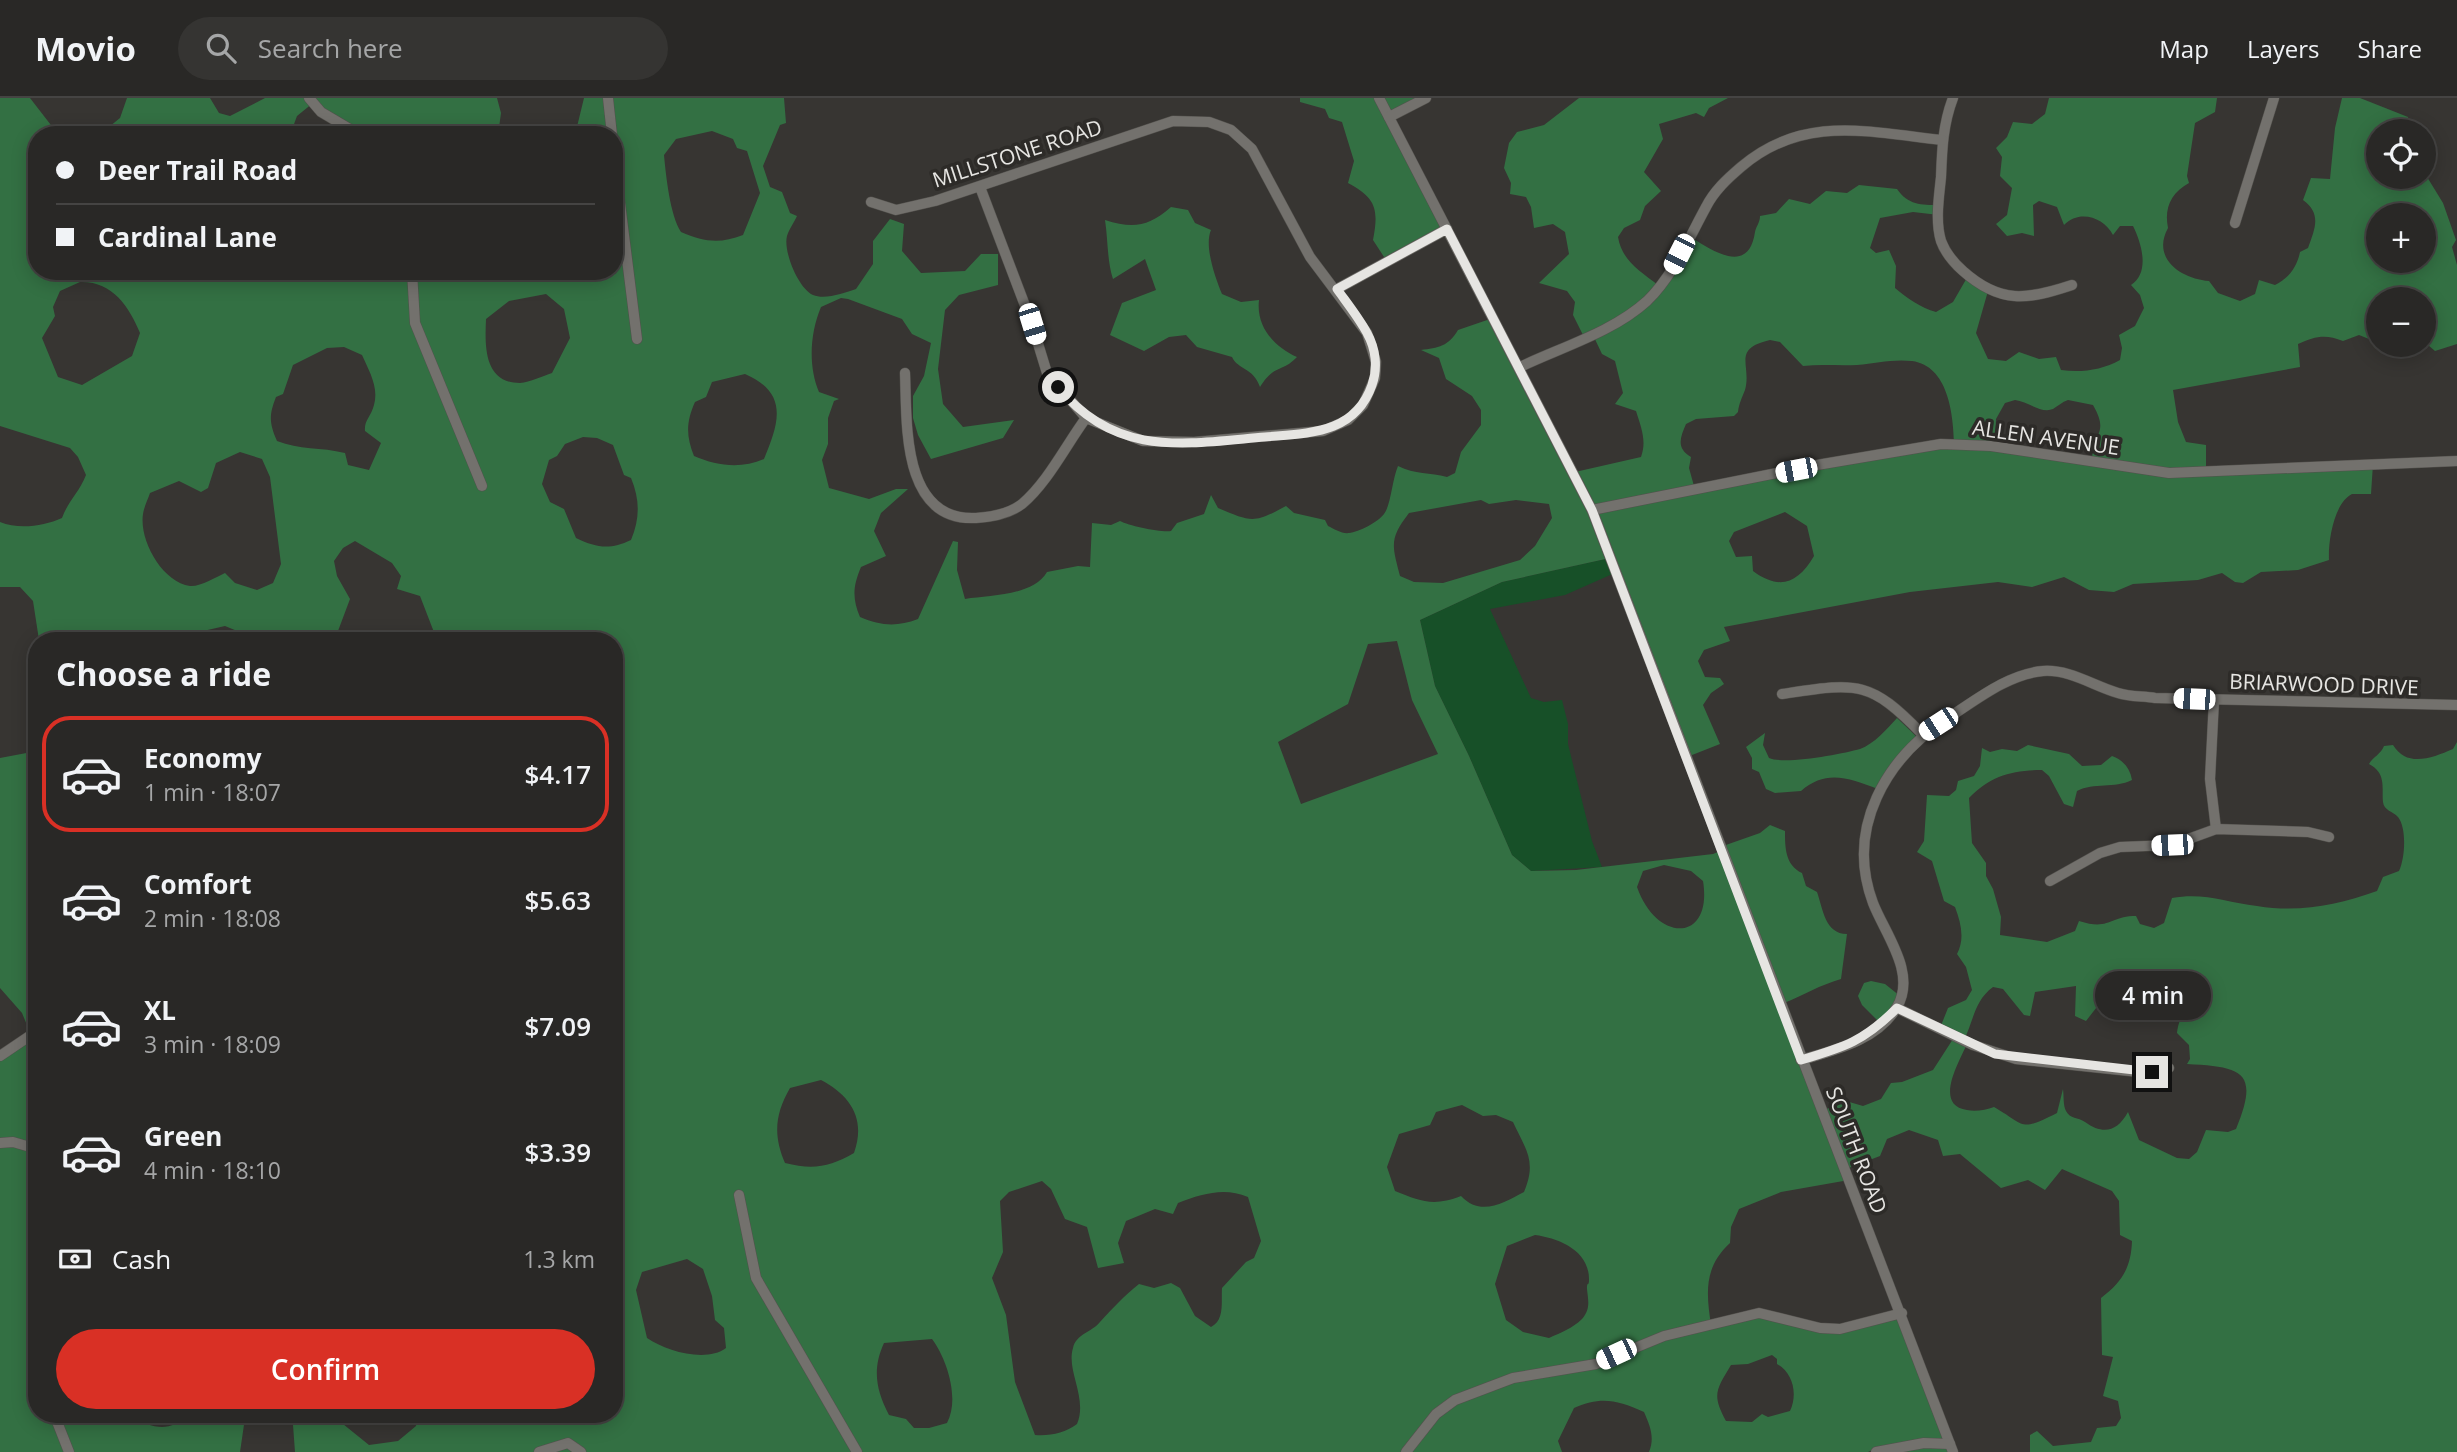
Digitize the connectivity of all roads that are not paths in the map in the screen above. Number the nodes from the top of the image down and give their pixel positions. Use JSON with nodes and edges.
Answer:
{"nodes":[{"id":1,"x":309,"y":98,"type":"edge"},
{"id":2,"x":608,"y":98,"type":"edge"},
{"id":3,"x":1379,"y":98,"type":"edge"},
{"id":4,"x":1426,"y":98,"type":"edge"},
{"id":5,"x":1953,"y":98,"type":"edge"},
{"id":6,"x":2274,"y":98,"type":"edge"},
{"id":7,"x":1389,"y":117,"type":"junction"},
{"id":8,"x":345,"y":126,"type":"edge"},
{"id":9,"x":611,"y":126,"type":"edge"},
{"id":10,"x":1942,"y":140,"type":"junction"},
{"id":11,"x":980,"y":187,"type":"junction"},
{"id":12,"x":871,"y":202,"type":"dead end"},
{"id":13,"x":2235,"y":223,"type":"dead end"},
{"id":14,"x":623,"y":227,"type":"edge"},
{"id":15,"x":1447,"y":229,"type":"junction"},
{"id":16,"x":413,"y":280,"type":"edge"},
{"id":17,"x":2071,"y":285,"type":"dead end"},
{"id":18,"x":1337,"y":289,"type":"junction"},
{"id":19,"x":637,"y":338,"type":"dead end"},
{"id":20,"x":1520,"y":367,"type":"junction"},
{"id":21,"x":905,"y":373,"type":"dead end"},
{"id":22,"x":1086,"y":418,"type":"junction"},
{"id":23,"x":2457,"y":461,"type":"edge"},
{"id":24,"x":481,"y":486,"type":"dead end"},
{"id":25,"x":1592,"y":510,"type":"junction"},
{"id":26,"x":1782,"y":694,"type":"dead end"},
{"id":27,"x":2214,"y":699,"type":"junction"},
{"id":28,"x":2457,"y":705,"type":"edge"},
{"id":29,"x":1922,"y":734,"type":"junction"},
{"id":30,"x":2216,"y":829,"type":"junction"},
{"id":31,"x":2329,"y":837,"type":"dead end"},
{"id":32,"x":2050,"y":881,"type":"dead end"},
{"id":33,"x":1897,"y":1008,"type":"junction"},
{"id":34,"x":28,"y":1037,"type":"edge"},
{"id":35,"x":0,"y":1056,"type":"edge"},
{"id":36,"x":1801,"y":1060,"type":"junction"},
{"id":37,"x":2169,"y":1068,"type":"dead end"},
{"id":38,"x":0,"y":1143,"type":"edge"},
{"id":39,"x":28,"y":1146,"type":"edge"},
{"id":40,"x":739,"y":1195,"type":"dead end"},
{"id":41,"x":1902,"y":1313,"type":"junction"},
{"id":42,"x":58,"y":1423,"type":"edge"},
{"id":43,"x":1952,"y":1448,"type":"edge"},
{"id":44,"x":69,"y":1452,"type":"edge"},
{"id":45,"x":539,"y":1452,"type":"edge"},
{"id":46,"x":581,"y":1452,"type":"edge"},
{"id":47,"x":857,"y":1452,"type":"edge"},
{"id":48,"x":1406,"y":1452,"type":"edge"},
{"id":49,"x":1876,"y":1452,"type":"edge"}],
"edges":[{"from":1,"to":8,"type":"street"},
{"from":2,"to":9,"type":"street"},
{"from":3,"to":7,"type":"street","name":"SOUTH ROAD"},
{"from":4,"to":7,"type":"street"},
{"from":5,"to":10,"type":"street"},
{"from":6,"to":13,"type":"street"},
{"from":7,"to":15,"type":"street","name":"SOUTH ROAD"},
{"from":10,"to":17,"type":"street"},
{"from":10,"to":20,"type":"street"},
{"from":11,"to":12,"type":"street","name":"MILLSTONE ROAD"},
{"from":11,"to":18,"type":"street","name":"MILLSTONE ROAD"},
{"from":11,"to":22,"type":"street"},
{"from":14,"to":19,"type":"street"},
{"from":15,"to":18,"type":"street"},
{"from":15,"to":20,"type":"street","name":"SOUTH ROAD"},
{"from":16,"to":24,"type":"street"},
{"from":18,"to":22,"type":"street","name":"MILLSTONE ROAD"},
{"from":20,"to":25,"type":"street","name":"SOUTH ROAD"},
{"from":21,"to":22,"type":"street"},
{"from":23,"to":25,"type":"street","name":"ALLEN AVENUE"},
{"from":25,"to":36,"type":"street","name":"SOUTH ROAD"},
{"from":26,"to":29,"type":"street"},
{"from":27,"to":28,"type":"street","name":"BRIARWOOD DRIVE"},
{"from":27,"to":29,"type":"street","name":"BRIARWOOD DRIVE"},
{"from":27,"to":30,"type":"street"},
{"from":29,"to":33,"type":"street","name":"BRIARWOOD DRIVE"},
{"from":30,"to":31,"type":"street"},
{"from":30,"to":32,"type":"street"},
{"from":33,"to":36,"type":"street"},
{"from":33,"to":37,"type":"street"},
{"from":34,"to":35,"type":"street"},
{"from":36,"to":41,"type":"street","name":"SOUTH ROAD"},
{"from":38,"to":39,"type":"street"},
{"from":40,"to":47,"type":"street"},
{"from":41,"to":43,"type":"street","name":"SOUTH ROAD"},
{"from":41,"to":48,"type":"street"},
{"from":42,"to":44,"type":"street"},
{"from":43,"to":49,"type":"street"},
{"from":45,"to":46,"type":"street"}]}
